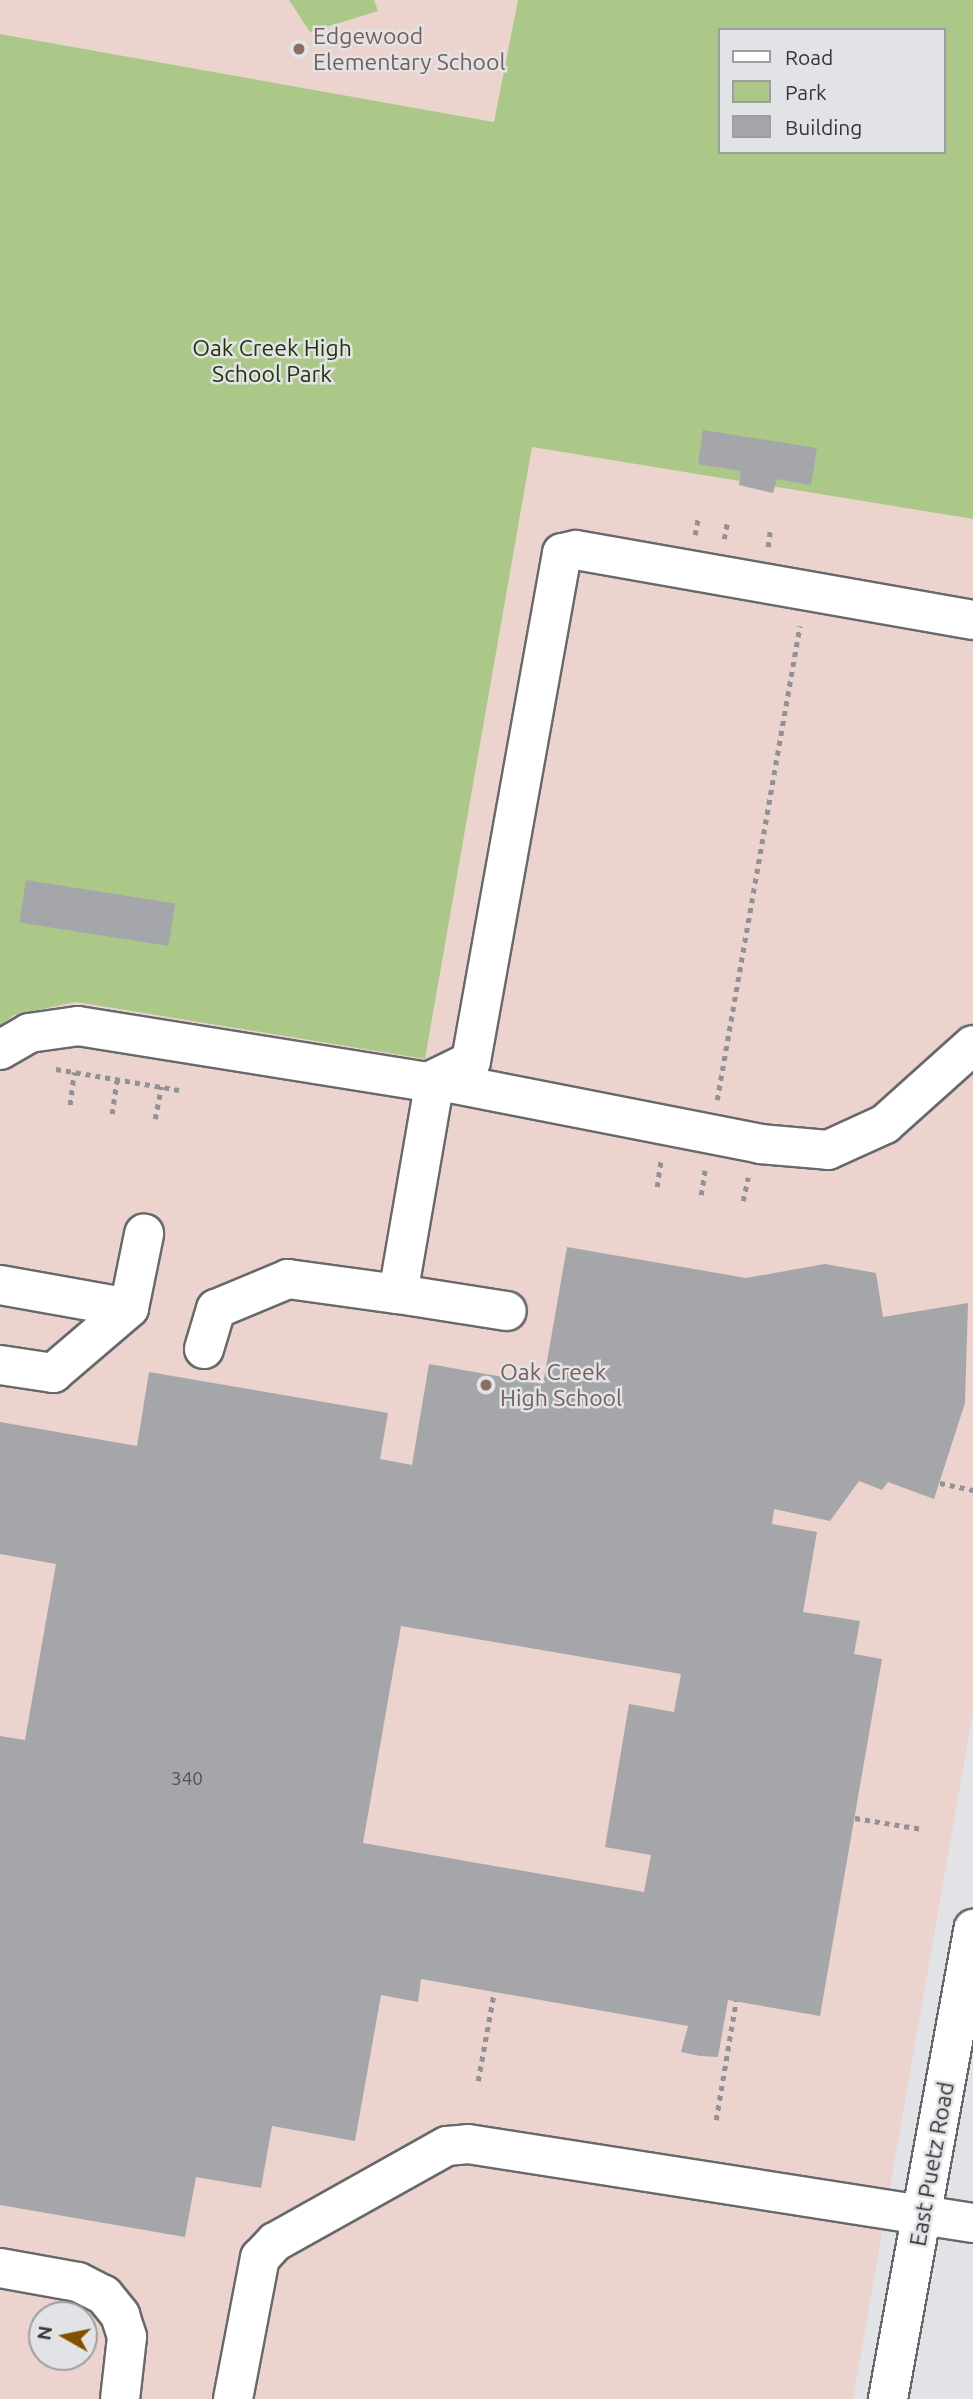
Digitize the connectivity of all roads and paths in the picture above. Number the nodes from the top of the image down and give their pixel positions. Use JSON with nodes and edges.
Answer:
{"nodes":[{"id":1,"x":973,"y":620,"type":"edge"},
{"id":2,"x":800,"y":626,"type":"dead end"},
{"id":3,"x":973,"y":1045,"type":"edge"},
{"id":4,"x":0,"y":1050,"type":"edge"},
{"id":5,"x":51,"y":1068,"type":"dead end"},
{"id":6,"x":74,"y":1072,"type":"junction"},
{"id":7,"x":117,"y":1080,"type":"junction"},
{"id":8,"x":435,"y":1080,"type":"junction"},
{"id":9,"x":161,"y":1087,"type":"junction"},
{"id":10,"x":179,"y":1090,"type":"dead end"},
{"id":11,"x":718,"y":1096,"type":"dead end"},
{"id":12,"x":70,"y":1105,"type":"dead end"},
{"id":13,"x":112,"y":1114,"type":"dead end"},
{"id":14,"x":155,"y":1119,"type":"dead end"},
{"id":15,"x":707,"y":1159,"type":"dead end"},
{"id":16,"x":701,"y":1195,"type":"dead end"},
{"id":17,"x":144,"y":1234,"type":"dead end"},
{"id":18,"x":0,"y":1285,"type":"edge"},
{"id":19,"x":398,"y":1294,"type":"junction"},
{"id":20,"x":129,"y":1308,"type":"junction"},
{"id":21,"x":507,"y":1311,"type":"dead end"},
{"id":22,"x":204,"y":1349,"type":"dead end"},
{"id":23,"x":0,"y":1365,"type":"edge"},
{"id":24,"x":940,"y":1483,"type":"dead end"},
{"id":25,"x":973,"y":1490,"type":"edge"},
{"id":26,"x":855,"y":1818,"type":"dead end"},
{"id":27,"x":922,"y":1829,"type":"dead end"},
{"id":28,"x":973,"y":1928,"type":"edge"},
{"id":29,"x":494,"y":1992,"type":"dead end"},
{"id":30,"x":736,"y":2001,"type":"dead end"},
{"id":31,"x":478,"y":2081,"type":"dead end"},
{"id":32,"x":716,"y":2120,"type":"dead end"},
{"id":33,"x":923,"y":2219,"type":"junction"},
{"id":34,"x":973,"y":2222,"type":"edge"},
{"id":35,"x":0,"y":2268,"type":"edge"},
{"id":36,"x":120,"y":2399,"type":"edge"},
{"id":37,"x":233,"y":2399,"type":"edge"},
{"id":38,"x":888,"y":2399,"type":"edge"}],
"edges":[{"from":1,"to":8,"type":"street"},
{"from":2,"to":11,"type":"path"},
{"from":3,"to":8,"type":"street"},
{"from":4,"to":8,"type":"street"},
{"from":5,"to":6,"type":"path"},
{"from":6,"to":7,"type":"path"},
{"from":6,"to":12,"type":"path"},
{"from":7,"to":9,"type":"path"},
{"from":7,"to":13,"type":"path"},
{"from":8,"to":19,"type":"street"},
{"from":9,"to":10,"type":"path"},
{"from":9,"to":14,"type":"path"},
{"from":15,"to":16,"type":"path"},
{"from":17,"to":20,"type":"street"},
{"from":18,"to":20,"type":"street"},
{"from":19,"to":21,"type":"street"},
{"from":19,"to":22,"type":"street"},
{"from":20,"to":23,"type":"street"},
{"from":24,"to":25,"type":"path"},
{"from":26,"to":27,"type":"path"},
{"from":28,"to":33,"type":"street","name":"East Puetz Road"},
{"from":29,"to":31,"type":"path"},
{"from":30,"to":32,"type":"path"},
{"from":33,"to":34,"type":"street"},
{"from":33,"to":37,"type":"street"},
{"from":33,"to":38,"type":"street","name":"East Puetz Road"},
{"from":35,"to":36,"type":"street"}]}
